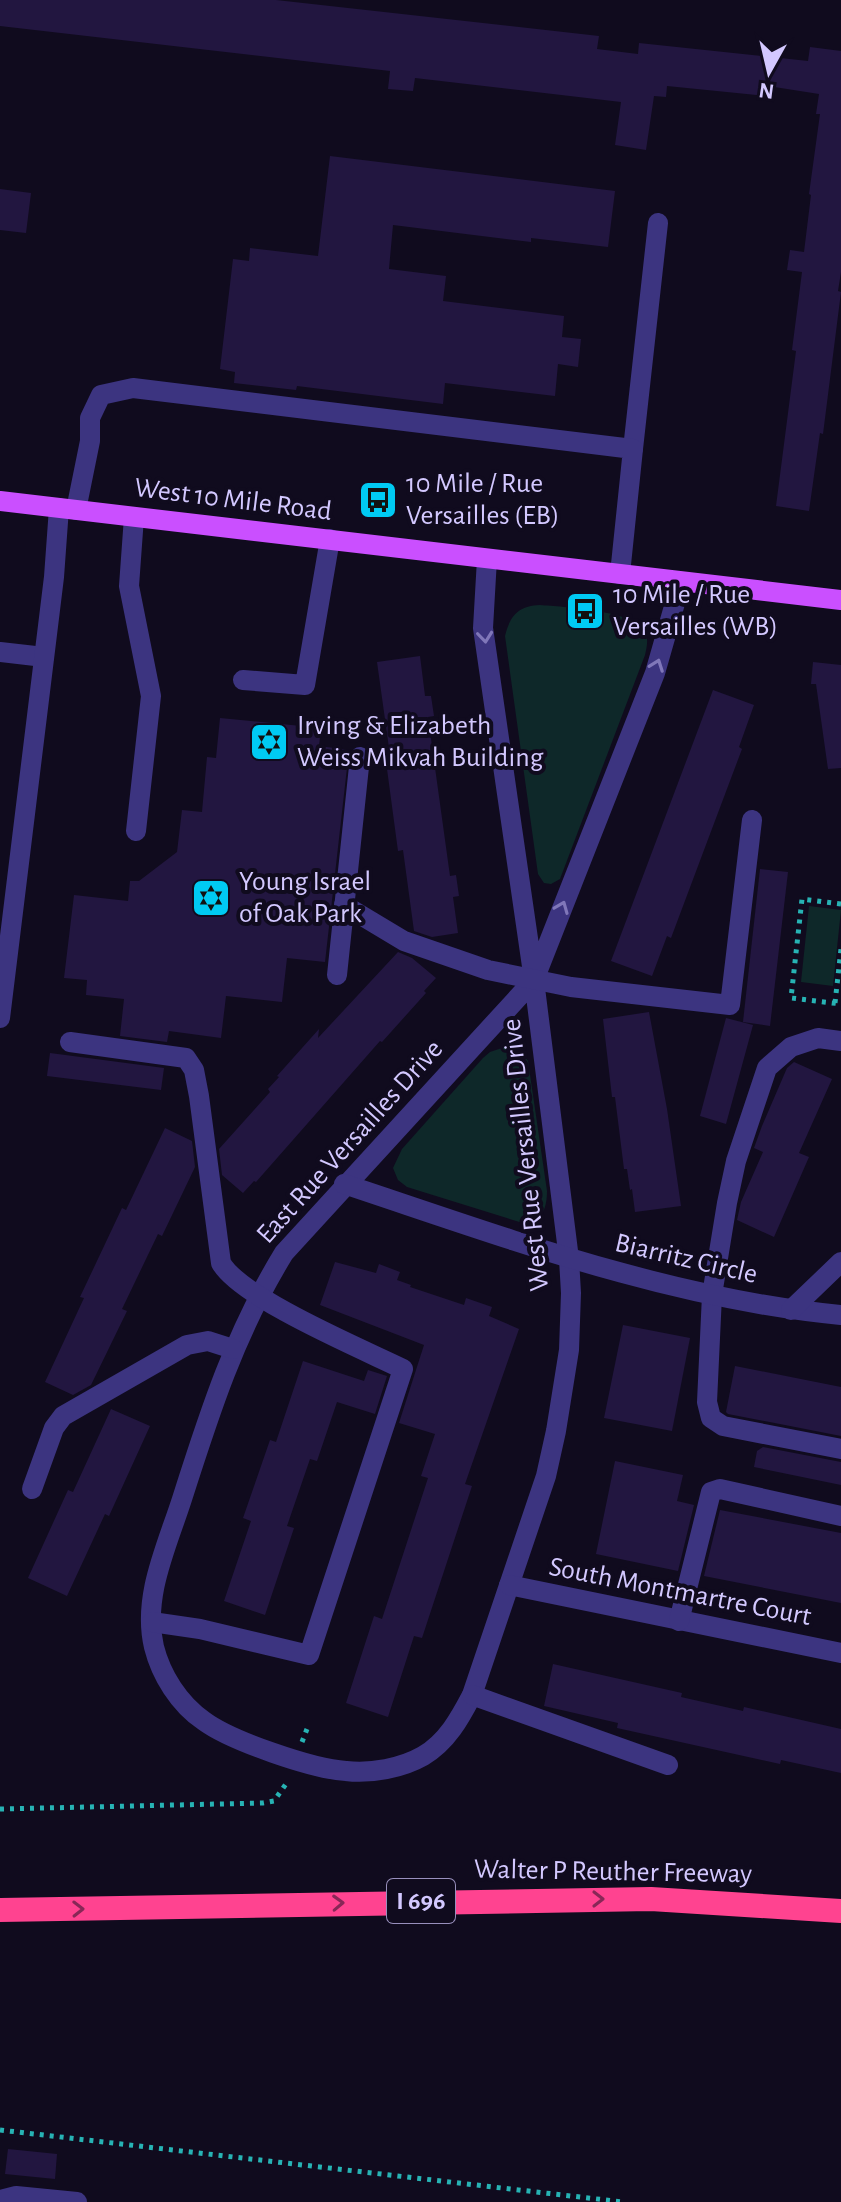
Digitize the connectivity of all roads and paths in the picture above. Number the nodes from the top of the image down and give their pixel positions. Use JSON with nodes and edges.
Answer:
{"nodes":[{"id":1,"x":658,"y":223,"type":"dead end"},
{"id":2,"x":633,"y":449,"type":"junction"},
{"id":3,"x":0,"y":501,"type":"edge"},
{"id":4,"x":67,"y":509,"type":"junction"},
{"id":5,"x":134,"y":517,"type":"junction"},
{"id":6,"x":330,"y":539,"type":"junction"},
{"id":7,"x":487,"y":559,"type":"junction"},
{"id":8,"x":620,"y":574,"type":"junction"},
{"id":9,"x":681,"y":582,"type":"junction"},
{"id":10,"x":841,"y":600,"type":"edge"},
{"id":11,"x":0,"y":652,"type":"edge"},
{"id":12,"x":44,"y":657,"type":"junction"},
{"id":13,"x":243,"y":680,"type":"dead end"},
{"id":14,"x":360,"y":757,"type":"dead end"},
{"id":15,"x":752,"y":820,"type":"dead end"},
{"id":16,"x":136,"y":831,"type":"dead end"},
{"id":17,"x":10,"y":861,"type":"edge"},
{"id":18,"x":841,"y":904,"type":"edge"},
{"id":19,"x":344,"y":905,"type":"junction"},
{"id":20,"x":841,"y":949,"type":"edge"},
{"id":21,"x":337,"y":975,"type":"dead end"},
{"id":22,"x":534,"y":980,"type":"junction"},
{"id":23,"x":838,"y":1003,"type":"edge"},
{"id":24,"x":0,"y":1018,"type":"edge"},
{"id":25,"x":841,"y":1041,"type":"edge"},
{"id":26,"x":70,"y":1042,"type":"dead end"},
{"id":27,"x":344,"y":1184,"type":"junction"},
{"id":28,"x":569,"y":1259,"type":"junction"},
{"id":29,"x":841,"y":1262,"type":"edge"},
{"id":30,"x":712,"y":1295,"type":"junction"},
{"id":31,"x":258,"y":1296,"type":"junction"},
{"id":32,"x":791,"y":1310,"type":"junction"},
{"id":33,"x":841,"y":1315,"type":"edge"},
{"id":34,"x":233,"y":1349,"type":"junction"},
{"id":35,"x":841,"y":1449,"type":"edge"},
{"id":36,"x":32,"y":1489,"type":"dead end"},
{"id":37,"x":841,"y":1516,"type":"edge"},
{"id":38,"x":509,"y":1585,"type":"junction"},
{"id":39,"x":679,"y":1621,"type":"junction"},
{"id":40,"x":152,"y":1622,"type":"junction"},
{"id":41,"x":841,"y":1653,"type":"edge"},
{"id":42,"x":472,"y":1695,"type":"junction"},
{"id":43,"x":307,"y":1729,"type":"dead end"},
{"id":44,"x":275,"y":1752,"type":"joint"},
{"id":45,"x":297,"y":1759,"type":"junction"},
{"id":46,"x":668,"y":1765,"type":"dead end"},
{"id":47,"x":0,"y":1809,"type":"edge"},
{"id":48,"x":0,"y":1910,"type":"edge"},
{"id":49,"x":841,"y":1911,"type":"edge"},
{"id":50,"x":0,"y":2130,"type":"edge"},
{"id":51,"x":0,"y":2200,"type":"edge"},
{"id":52,"x":77,"y":2202,"type":"edge"},
{"id":53,"x":623,"y":2202,"type":"edge"}],
"edges":[{"from":1,"to":2,"type":"street"},
{"from":2,"to":4,"type":"street"},
{"from":2,"to":8,"type":"street"},
{"from":3,"to":4,"type":"main road","name":"West 10 Mile Road"},
{"from":4,"to":5,"type":"main road","name":"West 10 Mile Road"},
{"from":4,"to":12,"type":"street"},
{"from":5,"to":6,"type":"main road","name":"West 10 Mile Road"},
{"from":5,"to":16,"type":"street"},
{"from":6,"to":7,"type":"main road","name":"West 10 Mile Road"},
{"from":6,"to":13,"type":"street"},
{"from":7,"to":8,"type":"main road","name":"West 10 Mile Road"},
{"from":7,"to":22,"type":"street","one_way":true},
{"from":8,"to":9,"type":"main road","name":"West 10 Mile Road"},
{"from":9,"to":10,"type":"main road","name":"West 10 Mile Road"},
{"from":22,"to":9,"type":"street","name":"West Rue Versailles Drive","one_way":true},
{"from":11,"to":12,"type":"street"},
{"from":12,"to":17,"type":"street"},
{"from":14,"to":19,"type":"street"},
{"from":15,"to":22,"type":"street"},
{"from":17,"to":24,"type":"street"},
{"from":18,"to":23,"type":"path"},
{"from":19,"to":21,"type":"street"},
{"from":19,"to":22,"type":"street"},
{"from":20,"to":23,"type":"path"},
{"from":22,"to":27,"type":"street","name":"East Rue Versailles Drive"},
{"from":22,"to":28,"type":"street","name":"West Rue Versailles Drive"},
{"from":25,"to":30,"type":"street"},
{"from":26,"to":31,"type":"street"},
{"from":27,"to":28,"type":"street","name":"Biarritz Circle"},
{"from":27,"to":31,"type":"street","name":"East Rue Versailles Drive"},
{"from":28,"to":30,"type":"street","name":"Biarritz Circle"},
{"from":28,"to":38,"type":"street","name":"West Rue Versailles Drive"},
{"from":29,"to":32,"type":"street"},
{"from":30,"to":32,"type":"street","name":"Biarritz Circle"},
{"from":30,"to":35,"type":"street"},
{"from":31,"to":34,"type":"street","name":"East Rue Versailles Drive"},
{"from":31,"to":40,"type":"street"},
{"from":32,"to":33,"type":"street","name":"Biarritz Circle"},
{"from":34,"to":36,"type":"street"},
{"from":34,"to":40,"type":"street","name":"East Rue Versailles Drive"},
{"from":37,"to":39,"type":"street"},
{"from":38,"to":39,"type":"street","name":"South Montmartre Court"},
{"from":38,"to":42,"type":"street","name":"West Rue Versailles Drive"},
{"from":39,"to":41,"type":"street","name":"South Montmartre Court"},
{"from":40,"to":44,"type":"street","name":"East Rue Versailles Drive"},
{"from":42,"to":45,"type":"street","name":"West Rue Versailles Drive"},
{"from":42,"to":46,"type":"street"},
{"from":43,"to":45,"type":"path"},
{"from":44,"to":45,"type":"street","name":"West Rue Versailles Drive"},
{"from":45,"to":47,"type":"path"},
{"from":48,"to":49,"type":"highway","name":"Walter P Reuther Freeway","number":"I 696","one_way":true},
{"from":50,"to":53,"type":"path"},
{"from":51,"to":52,"type":"street"}]}
